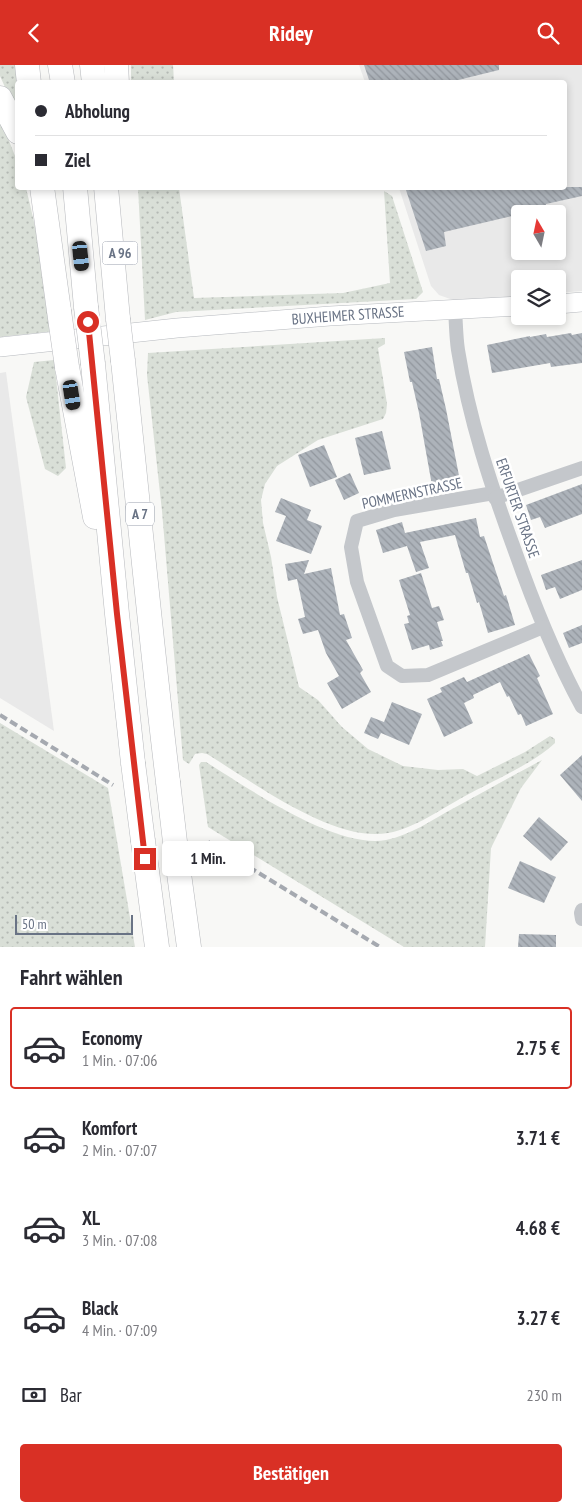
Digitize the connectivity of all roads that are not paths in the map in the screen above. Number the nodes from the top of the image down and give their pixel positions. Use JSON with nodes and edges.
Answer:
{"nodes":[{"id":1,"x":27,"y":65,"type":"edge"},
{"id":2,"x":60,"y":65,"type":"edge"},
{"id":3,"x":92,"y":65,"type":"edge"},
{"id":4,"x":116,"y":65,"type":"edge"},
{"id":5,"x":29,"y":80,"type":"edge"},
{"id":6,"x":62,"y":80,"type":"edge"},
{"id":7,"x":94,"y":80,"type":"edge"},
{"id":8,"x":117,"y":80,"type":"edge"},
{"id":9,"x":0,"y":97,"type":"edge"},
{"id":10,"x":15,"y":126,"type":"edge"},
{"id":11,"x":42,"y":190,"type":"edge"},
{"id":12,"x":75,"y":190,"type":"edge"},
{"id":13,"x":106,"y":190,"type":"edge"},
{"id":14,"x":122,"y":190,"type":"edge"},
{"id":15,"x":582,"y":302,"type":"edge"},
{"id":16,"x":566,"y":303,"type":"edge"},
{"id":17,"x":511,"y":306,"type":"edge"},
{"id":18,"x":455,"y":309,"type":"junction"},
{"id":19,"x":118,"y":319,"type":"junction"},
{"id":20,"x":0,"y":347,"type":"edge"},
{"id":21,"x":582,"y":469,"type":"edge"},
{"id":22,"x":495,"y":495,"type":"junction"},
{"id":23,"x":117,"y":614,"type":"junction"},
{"id":24,"x":543,"y":627,"type":"junction"},
{"id":25,"x":582,"y":707,"type":"edge"},
{"id":26,"x":582,"y":910,"type":"edge"},
{"id":27,"x":582,"y":919,"type":"edge"},
{"id":28,"x":157,"y":947,"type":"edge"},
{"id":29,"x":189,"y":947,"type":"edge"}],
"edges":[{"from":1,"to":5,"type":"highway"},
{"from":2,"to":6,"type":"highway"},
{"from":3,"to":7,"type":"highway"},
{"from":4,"to":8,"type":"highway"},
{"from":9,"to":10,"type":"highway"},
{"from":11,"to":23,"type":"highway","number":"A 7","bridge":true},
{"from":12,"to":23,"type":"highway","number":"A 7","bridge":true},
{"from":13,"to":19,"type":"highway","number":"A 7"},
{"from":14,"to":19,"type":"highway","number":"A 96"},
{"from":15,"to":16,"type":"street"},
{"from":17,"to":18,"type":"street","name":"BUXHEIMER STRASSE"},
{"from":18,"to":20,"type":"street","name":"BUXHEIMER STRASSE"},
{"from":18,"to":22,"type":"street","name":"ERFURTER STRASSE"},
{"from":19,"to":29,"type":"highway","number":"A 7","bridge":true},
{"from":21,"to":22,"type":"street"},
{"from":22,"to":24,"type":"street","name":"ERFURTER STRASSE"},
{"from":22,"to":24,"type":"street","name":"POMMERNSTRASSE"},
{"from":23,"to":28,"type":"highway","number":"A 7","bridge":true},
{"from":24,"to":25,"type":"street","name":"ERFURTER STRASSE"},
{"from":26,"to":27,"type":"street"}]}
